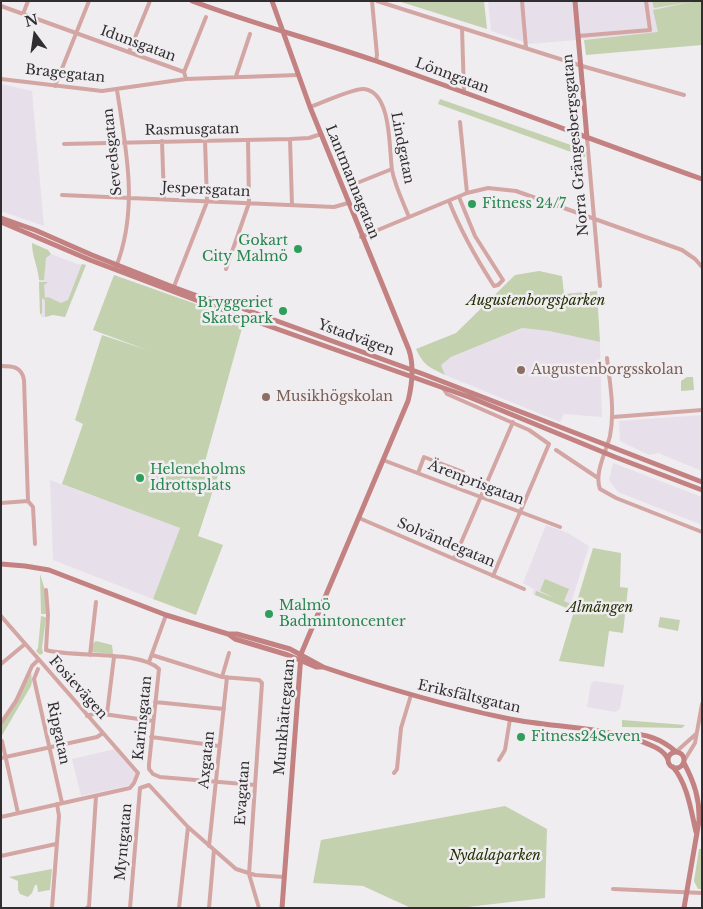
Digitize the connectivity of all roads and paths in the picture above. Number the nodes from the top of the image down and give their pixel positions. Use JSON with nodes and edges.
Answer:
{"nodes":[{"id":1,"x":28,"y":1,"type":"edge"},
{"id":2,"x":89,"y":1,"type":"edge"},
{"id":3,"x":150,"y":1,"type":"edge"},
{"id":4,"x":192,"y":1,"type":"edge"},
{"id":5,"x":272,"y":1,"type":"edge"},
{"id":6,"x":372,"y":1,"type":"edge"},
{"id":7,"x":376,"y":1,"type":"edge"},
{"id":8,"x":522,"y":1,"type":"edge"},
{"id":9,"x":575,"y":1,"type":"edge"},
{"id":10,"x":646,"y":1,"type":"edge"},
{"id":11,"x":1,"y":6,"type":"edge"},
{"id":12,"x":23,"y":14,"type":"junction"},
{"id":13,"x":206,"y":17,"type":"dead end"},
{"id":14,"x":462,"y":28,"type":"junction"},
{"id":15,"x":282,"y":30,"type":"junction"},
{"id":16,"x":75,"y":33,"type":"junction"},
{"id":17,"x":250,"y":34,"type":"dead end"},
{"id":18,"x":578,"y":36,"type":"junction"},
{"id":19,"x":526,"y":48,"type":"junction"},
{"id":20,"x":129,"y":52,"type":"junction"},
{"id":21,"x":376,"y":61,"type":"junction"},
{"id":22,"x":582,"y":66,"type":"junction"},
{"id":23,"x":184,"y":72,"type":"junction"},
{"id":24,"x":298,"y":75,"type":"junction"},
{"id":25,"x":236,"y":76,"type":"junction"},
{"id":26,"x":1,"y":78,"type":"edge"},
{"id":27,"x":186,"y":79,"type":"junction"},
{"id":28,"x":55,"y":86,"type":"junction"},
{"id":29,"x":117,"y":90,"type":"junction"},
{"id":30,"x":464,"y":93,"type":"junction"},
{"id":31,"x":684,"y":95,"type":"dead end"},
{"id":32,"x":310,"y":107,"type":"junction"},
{"id":33,"x":460,"y":122,"type":"dead end"},
{"id":34,"x":320,"y":134,"type":"junction"},
{"id":35,"x":587,"y":138,"type":"junction"},
{"id":36,"x":290,"y":139,"type":"junction"},
{"id":37,"x":206,"y":140,"type":"junction"},
{"id":38,"x":248,"y":140,"type":"junction"},
{"id":39,"x":162,"y":141,"type":"junction"},
{"id":40,"x":125,"y":142,"type":"junction"},
{"id":41,"x":64,"y":144,"type":"dead end"},
{"id":42,"x":392,"y":169,"type":"junction"},
{"id":43,"x":702,"y":179,"type":"edge"},
{"id":44,"x":357,"y":182,"type":"dead end"},
{"id":45,"x":466,"y":193,"type":"junction"},
{"id":46,"x":62,"y":195,"type":"dead end"},
{"id":47,"x":459,"y":197,"type":"junction"},
{"id":48,"x":130,"y":199,"type":"junction"},
{"id":49,"x":164,"y":199,"type":"junction"},
{"id":50,"x":449,"y":201,"type":"junction"},
{"id":51,"x":207,"y":202,"type":"junction"},
{"id":52,"x":348,"y":203,"type":"junction"},
{"id":53,"x":249,"y":204,"type":"junction"},
{"id":54,"x":292,"y":205,"type":"junction"},
{"id":55,"x":409,"y":217,"type":"junction"},
{"id":56,"x":593,"y":217,"type":"junction"},
{"id":57,"x":1,"y":218,"type":"edge"},
{"id":58,"x":1,"y":222,"type":"edge"},
{"id":59,"x":362,"y":237,"type":"junction"},
{"id":60,"x":702,"y":266,"type":"edge"},
{"id":61,"x":116,"y":267,"type":"junction"},
{"id":62,"x":226,"y":269,"type":"dead end"},
{"id":63,"x":600,"y":286,"type":"dead end"},
{"id":64,"x":173,"y":289,"type":"junction"},
{"id":65,"x":607,"y":358,"type":"dead end"},
{"id":66,"x":1,"y":366,"type":"edge"},
{"id":67,"x":412,"y":370,"type":"junction"},
{"id":68,"x":412,"y":376,"type":"junction"},
{"id":69,"x":443,"y":388,"type":"junction"},
{"id":70,"x":702,"y":410,"type":"edge"},
{"id":71,"x":613,"y":417,"type":"junction"},
{"id":72,"x":513,"y":422,"type":"junction"},
{"id":73,"x":607,"y":446,"type":"junction"},
{"id":74,"x":556,"y":450,"type":"dead end"},
{"id":75,"x":605,"y":453,"type":"junction"},
{"id":76,"x":383,"y":460,"type":"junction"},
{"id":77,"x":418,"y":473,"type":"junction"},
{"id":78,"x":598,"y":478,"type":"junction"},
{"id":79,"x":702,"y":482,"type":"edge"},
{"id":80,"x":457,"y":488,"type":"junction"},
{"id":81,"x":702,"y":490,"type":"edge"},
{"id":82,"x":480,"y":497,"type":"junction"},
{"id":83,"x":28,"y":501,"type":"junction"},
{"id":84,"x":1,"y":502,"type":"edge"},
{"id":85,"x":520,"y":512,"type":"junction"},
{"id":86,"x":359,"y":518,"type":"junction"},
{"id":87,"x":560,"y":527,"type":"dead end"},
{"id":88,"x":702,"y":532,"type":"edge"},
{"id":89,"x":35,"y":544,"type":"dead end"},
{"id":90,"x":454,"y":559,"type":"junction"},
{"id":91,"x":1,"y":564,"type":"edge"},
{"id":92,"x":493,"y":576,"type":"junction"},
{"id":93,"x":524,"y":589,"type":"dead end"},
{"id":94,"x":46,"y":590,"type":"dead end"},
{"id":95,"x":96,"y":602,"type":"dead end"},
{"id":96,"x":166,"y":615,"type":"junction"},
{"id":97,"x":1,"y":616,"type":"edge"},
{"id":98,"x":228,"y":634,"type":"junction"},
{"id":99,"x":25,"y":644,"type":"junction"},
{"id":100,"x":229,"y":653,"type":"dead end"},
{"id":101,"x":301,"y":654,"type":"junction"},
{"id":102,"x":90,"y":655,"type":"junction"},
{"id":103,"x":152,"y":655,"type":"junction"},
{"id":104,"x":114,"y":657,"type":"junction"},
{"id":105,"x":160,"y":658,"type":"junction"},
{"id":106,"x":38,"y":660,"type":"junction"},
{"id":107,"x":300,"y":660,"type":"junction"},
{"id":108,"x":149,"y":662,"type":"junction"},
{"id":109,"x":1,"y":664,"type":"edge"},
{"id":110,"x":323,"y":667,"type":"junction"},
{"id":111,"x":38,"y":669,"type":"dead end"},
{"id":112,"x":159,"y":669,"type":"junction"},
{"id":113,"x":222,"y":677,"type":"junction"},
{"id":114,"x":227,"y":677,"type":"junction"},
{"id":115,"x":411,"y":695,"type":"junction"},
{"id":116,"x":155,"y":702,"type":"junction"},
{"id":117,"x":702,"y":704,"type":"edge"},
{"id":118,"x":224,"y":709,"type":"junction"},
{"id":119,"x":107,"y":714,"type":"junction"},
{"id":120,"x":87,"y":716,"type":"junction"},
{"id":121,"x":510,"y":719,"type":"junction"},
{"id":122,"x":152,"y":721,"type":"junction"},
{"id":123,"x":1,"y":723,"type":"edge"},
{"id":124,"x":103,"y":733,"type":"junction"},
{"id":125,"x":614,"y":734,"type":"junction"},
{"id":126,"x":696,"y":734,"type":"junction"},
{"id":127,"x":702,"y":736,"type":"edge"},
{"id":128,"x":150,"y":737,"type":"junction"},
{"id":129,"x":2,"y":741,"type":"edge"},
{"id":130,"x":219,"y":746,"type":"junction"},
{"id":131,"x":49,"y":747,"type":"junction"},
{"id":132,"x":676,"y":751,"type":"junction"},
{"id":133,"x":3,"y":758,"type":"edge"},
{"id":134,"x":499,"y":760,"type":"dead end"},
{"id":135,"x":668,"y":760,"type":"junction"},
{"id":136,"x":684,"y":762,"type":"junction"},
{"id":137,"x":674,"y":767,"type":"junction"},
{"id":138,"x":394,"y":773,"type":"dead end"},
{"id":139,"x":216,"y":782,"type":"junction"},
{"id":140,"x":255,"y":785,"type":"junction"},
{"id":141,"x":96,"y":796,"type":"junction"},
{"id":142,"x":59,"y":804,"type":"junction"},
{"id":143,"x":18,"y":813,"type":"junction"},
{"id":144,"x":1,"y":817,"type":"edge"},
{"id":145,"x":188,"y":827,"type":"junction"},
{"id":146,"x":696,"y":834,"type":"junction"},
{"id":147,"x":56,"y":844,"type":"junction"},
{"id":148,"x":209,"y":846,"type":"junction"},
{"id":149,"x":214,"y":850,"type":"junction"},
{"id":150,"x":1,"y":856,"type":"edge"},
{"id":151,"x":248,"y":874,"type":"junction"},
{"id":152,"x":284,"y":877,"type":"junction"},
{"id":153,"x":613,"y":889,"type":"dead end"},
{"id":154,"x":686,"y":892,"type":"junction"},
{"id":155,"x":702,"y":893,"type":"edge"},
{"id":156,"x":52,"y":908,"type":"edge"},
{"id":157,"x":87,"y":908,"type":"edge"},
{"id":158,"x":130,"y":908,"type":"edge"},
{"id":159,"x":179,"y":908,"type":"edge"},
{"id":160,"x":209,"y":908,"type":"edge"},
{"id":161,"x":259,"y":908,"type":"edge"},
{"id":162,"x":282,"y":908,"type":"edge"},
{"id":163,"x":684,"y":908,"type":"edge"}],
"edges":[{"from":1,"to":12,"type":"street"},
{"from":2,"to":16,"type":"street"},
{"from":3,"to":20,"type":"street"},
{"from":4,"to":15,"type":"street","name":"Lönngatan"},
{"from":5,"to":15,"type":"street","name":"Lantmannagatan"},
{"from":6,"to":21,"type":"street"},
{"from":7,"to":14,"type":"street"},
{"from":8,"to":19,"type":"street"},
{"from":9,"to":18,"type":"street","name":"Norra Grängesbergsgatan"},
{"from":10,"to":18,"type":"street"},
{"from":11,"to":12,"type":"street","name":"Idunsgatan"},
{"from":12,"to":16,"type":"street","name":"Idunsgatan"},
{"from":13,"to":23,"type":"street"},
{"from":14,"to":19,"type":"street"},
{"from":14,"to":30,"type":"street"},
{"from":15,"to":21,"type":"street","name":"Lönngatan"},
{"from":15,"to":24,"type":"street","name":"Lantmannagatan"},
{"from":16,"to":20,"type":"street","name":"Idunsgatan"},
{"from":16,"to":28,"type":"street"},
{"from":17,"to":25,"type":"street"},
{"from":18,"to":22,"type":"street","name":"Norra Grängesbergsgatan"},
{"from":19,"to":22,"type":"street"},
{"from":20,"to":23,"type":"street","name":"Idunsgatan"},
{"from":21,"to":30,"type":"street","name":"Lönngatan"},
{"from":22,"to":31,"type":"street"},
{"from":22,"to":35,"type":"street","name":"Norra Grängesbergsgatan"},
{"from":23,"to":27,"type":"street","name":"Idunsgatan"},
{"from":24,"to":25,"type":"street","name":"Idunsgatan"},
{"from":24,"to":32,"type":"street","name":"Lantmannagatan"},
{"from":25,"to":27,"type":"street","name":"Idunsgatan"},
{"from":26,"to":28,"type":"street","name":"Bragegatan"},
{"from":27,"to":29,"type":"street","name":"Bragegatan"},
{"from":28,"to":29,"type":"street","name":"Bragegatan"},
{"from":29,"to":40,"type":"street","name":"Sevedsgatan"},
{"from":30,"to":35,"type":"street","name":"Lönngatan"},
{"from":32,"to":34,"type":"street","name":"Lantmannagatan"},
{"from":32,"to":42,"type":"street","name":"Lindgatan"},
{"from":33,"to":45,"type":"street"},
{"from":34,"to":36,"type":"street","name":"Rasmusgatan"},
{"from":34,"to":52,"type":"street","name":"Lantmannagatan"},
{"from":35,"to":43,"type":"street","name":"Lönngatan"},
{"from":35,"to":56,"type":"street","name":"Norra Grängesbergsgatan"},
{"from":36,"to":38,"type":"street","name":"Rasmusgatan"},
{"from":36,"to":54,"type":"street"},
{"from":37,"to":38,"type":"street","name":"Rasmusgatan"},
{"from":37,"to":39,"type":"street","name":"Rasmusgatan"},
{"from":37,"to":51,"type":"street"},
{"from":38,"to":53,"type":"street"},
{"from":39,"to":40,"type":"street","name":"Rasmusgatan"},
{"from":39,"to":49,"type":"street"},
{"from":40,"to":41,"type":"street","name":"Rasmusgatan"},
{"from":40,"to":48,"type":"street","name":"Sevedsgatan"},
{"from":42,"to":44,"type":"street"},
{"from":42,"to":55,"type":"street","name":"Lindgatan"},
{"from":45,"to":47,"type":"street"},
{"from":45,"to":56,"type":"street"},
{"from":46,"to":48,"type":"street","name":"Jespersgatan"},
{"from":47,"to":50,"type":"street"},
{"from":47,"to":50,"type":"street"},
{"from":48,"to":49,"type":"street","name":"Jespersgatan"},
{"from":48,"to":61,"type":"street","name":"Sevedsgatan"},
{"from":49,"to":51,"type":"street","name":"Jespersgatan"},
{"from":50,"to":55,"type":"street"},
{"from":51,"to":53,"type":"street","name":"Jespersgatan"},
{"from":51,"to":64,"type":"street"},
{"from":52,"to":54,"type":"street","name":"Jespersgatan"},
{"from":52,"to":59,"type":"street","name":"Lantmannagatan"},
{"from":53,"to":54,"type":"street","name":"Jespersgatan"},
{"from":53,"to":62,"type":"street"},
{"from":55,"to":59,"type":"street"},
{"from":56,"to":60,"type":"street"},
{"from":56,"to":63,"type":"street","name":"Norra Grängesbergsgatan"},
{"from":57,"to":61,"type":"street","name":"Ystadvägen"},
{"from":58,"to":61,"type":"street","name":"Ystadvägen"},
{"from":59,"to":67,"type":"street","name":"Lantmannagatan"},
{"from":61,"to":64,"type":"street","name":"Ystadvägen"},
{"from":64,"to":67,"type":"street","name":"Ystadvägen"},
{"from":64,"to":68,"type":"street","name":"Ystadvägen"},
{"from":65,"to":71,"type":"street"},
{"from":66,"to":83,"type":"street"},
{"from":67,"to":68,"type":"street","name":"Munkhättegatan"},
{"from":67,"to":73,"type":"street","name":"Ystadvägen"},
{"from":68,"to":69,"type":"street","name":"Ystadvägen"},
{"from":68,"to":76,"type":"street","name":"Munkhättegatan"},
{"from":69,"to":72,"type":"street","name":"Ystadvägen"},
{"from":69,"to":75,"type":"street","name":"Ystadvägen"},
{"from":70,"to":71,"type":"street"},
{"from":71,"to":73,"type":"street"},
{"from":72,"to":82,"type":"street"},
{"from":72,"to":85,"type":"street","name":"Ystadvägen"},
{"from":73,"to":75,"type":"street"},
{"from":73,"to":79,"type":"street","name":"Ystadvägen"},
{"from":74,"to":78,"type":"street"},
{"from":75,"to":78,"type":"street"},
{"from":75,"to":81,"type":"street","name":"Ystadvägen"},
{"from":76,"to":77,"type":"street","name":"Ärenprisgatan"},
{"from":76,"to":86,"type":"street","name":"Munkhättegatan"},
{"from":77,"to":80,"type":"street","name":"Ärenprisgatan"},
{"from":77,"to":80,"type":"street"},
{"from":78,"to":88,"type":"street"},
{"from":80,"to":82,"type":"street","name":"Ärenprisgatan"},
{"from":82,"to":85,"type":"street","name":"Ärenprisgatan"},
{"from":82,"to":90,"type":"street"},
{"from":83,"to":84,"type":"street"},
{"from":83,"to":89,"type":"street"},
{"from":85,"to":87,"type":"street","name":"Ärenprisgatan"},
{"from":85,"to":92,"type":"street"},
{"from":86,"to":90,"type":"street","name":"Solvändegatan"},
{"from":86,"to":101,"type":"street","name":"Munkhättegatan"},
{"from":90,"to":92,"type":"street","name":"Solvändegatan"},
{"from":91,"to":96,"type":"street","name":"Eriksfältsgatan"},
{"from":92,"to":93,"type":"street","name":"Solvändegatan"},
{"from":94,"to":102,"type":"street"},
{"from":95,"to":102,"type":"street"},
{"from":96,"to":98,"type":"street","name":"Eriksfältsgatan"},
{"from":96,"to":103,"type":"street","name":"Karinsgatan"},
{"from":97,"to":99,"type":"street","name":"Fosievägen"},
{"from":98,"to":101,"type":"street","name":"Eriksfältsgatan"},
{"from":98,"to":107,"type":"street","name":"Eriksfältsgatan"},
{"from":99,"to":106,"type":"street","name":"Fosievägen"},
{"from":99,"to":109,"type":"street"},
{"from":100,"to":113,"type":"street"},
{"from":101,"to":107,"type":"street","name":"Munkhättegatan"},
{"from":101,"to":110,"type":"street","name":"Eriksfältsgatan"},
{"from":102,"to":104,"type":"street"},
{"from":103,"to":105,"type":"street"},
{"from":103,"to":108,"type":"street","name":"Karinsgatan"},
{"from":104,"to":108,"type":"street"},
{"from":104,"to":119,"type":"street"},
{"from":105,"to":112,"type":"street","name":"Karinsgatan"},
{"from":105,"to":113,"type":"street"},
{"from":106,"to":120,"type":"street","name":"Fosievägen"},
{"from":106,"to":123,"type":"street"},
{"from":107,"to":110,"type":"street","name":"Eriksfältsgatan"},
{"from":107,"to":152,"type":"street","name":"Munkhättegatan"},
{"from":108,"to":112,"type":"street","name":"Karinsgatan"},
{"from":110,"to":115,"type":"street","name":"Eriksfältsgatan"},
{"from":111,"to":131,"type":"street","name":"Ripgatan"},
{"from":112,"to":116,"type":"street","name":"Karinsgatan"},
{"from":113,"to":114,"type":"street"},
{"from":114,"to":118,"type":"street","name":"Axgatan"},
{"from":114,"to":140,"type":"street","name":"Evagatan"},
{"from":115,"to":121,"type":"street","name":"Eriksfältsgatan"},
{"from":115,"to":138,"type":"street"},
{"from":116,"to":118,"type":"street"},
{"from":116,"to":122,"type":"street","name":"Karinsgatan"},
{"from":117,"to":126,"type":"street"},
{"from":118,"to":130,"type":"street","name":"Axgatan"},
{"from":119,"to":120,"type":"street"},
{"from":119,"to":122,"type":"street"},
{"from":120,"to":124,"type":"street","name":"Fosievägen"},
{"from":121,"to":125,"type":"street","name":"Eriksfältsgatan"},
{"from":121,"to":134,"type":"street"},
{"from":122,"to":128,"type":"street","name":"Karinsgatan"},
{"from":124,"to":131,"type":"street"},
{"from":124,"to":141,"type":"street","name":"Fosievägen"},
{"from":125,"to":132,"type":"street","name":"Eriksfältsgatan"},
{"from":125,"to":135,"type":"street","name":"Eriksfältsgatan"},
{"from":126,"to":127,"type":"street"},
{"from":126,"to":132,"type":"street"},
{"from":126,"to":136,"type":"street"},
{"from":128,"to":130,"type":"street"},
{"from":128,"to":139,"type":"street","name":"Karinsgatan"},
{"from":129,"to":133,"type":"street"},
{"from":130,"to":139,"type":"street","name":"Axgatan"},
{"from":131,"to":133,"type":"street"},
{"from":131,"to":142,"type":"street","name":"Ripgatan"},
{"from":132,"to":135,"type":"street"},
{"from":132,"to":136,"type":"street"},
{"from":133,"to":143,"type":"street"},
{"from":135,"to":137,"type":"street"},
{"from":136,"to":137,"type":"street"},
{"from":136,"to":146,"type":"street"},
{"from":137,"to":146,"type":"street"},
{"from":139,"to":140,"type":"street"},
{"from":139,"to":148,"type":"street","name":"Axgatan"},
{"from":140,"to":151,"type":"street","name":"Evagatan"},
{"from":141,"to":142,"type":"street"},
{"from":141,"to":157,"type":"street"},
{"from":142,"to":143,"type":"street"},
{"from":142,"to":147,"type":"street","name":"Ripgatan"},
{"from":143,"to":144,"type":"street"},
{"from":145,"to":148,"type":"street"},
{"from":145,"to":158,"type":"street","name":"Myntgatan"},
{"from":145,"to":159,"type":"street"},
{"from":146,"to":154,"type":"street"},
{"from":147,"to":150,"type":"street"},
{"from":147,"to":156,"type":"street","name":"Ripgatan"},
{"from":148,"to":149,"type":"street"},
{"from":149,"to":151,"type":"street"},
{"from":149,"to":160,"type":"street"},
{"from":151,"to":152,"type":"street"},
{"from":151,"to":161,"type":"street","name":"Evagatan"},
{"from":152,"to":162,"type":"street","name":"Munkhättegatan"},
{"from":153,"to":154,"type":"street"},
{"from":154,"to":155,"type":"street"},
{"from":154,"to":163,"type":"street"}]}
